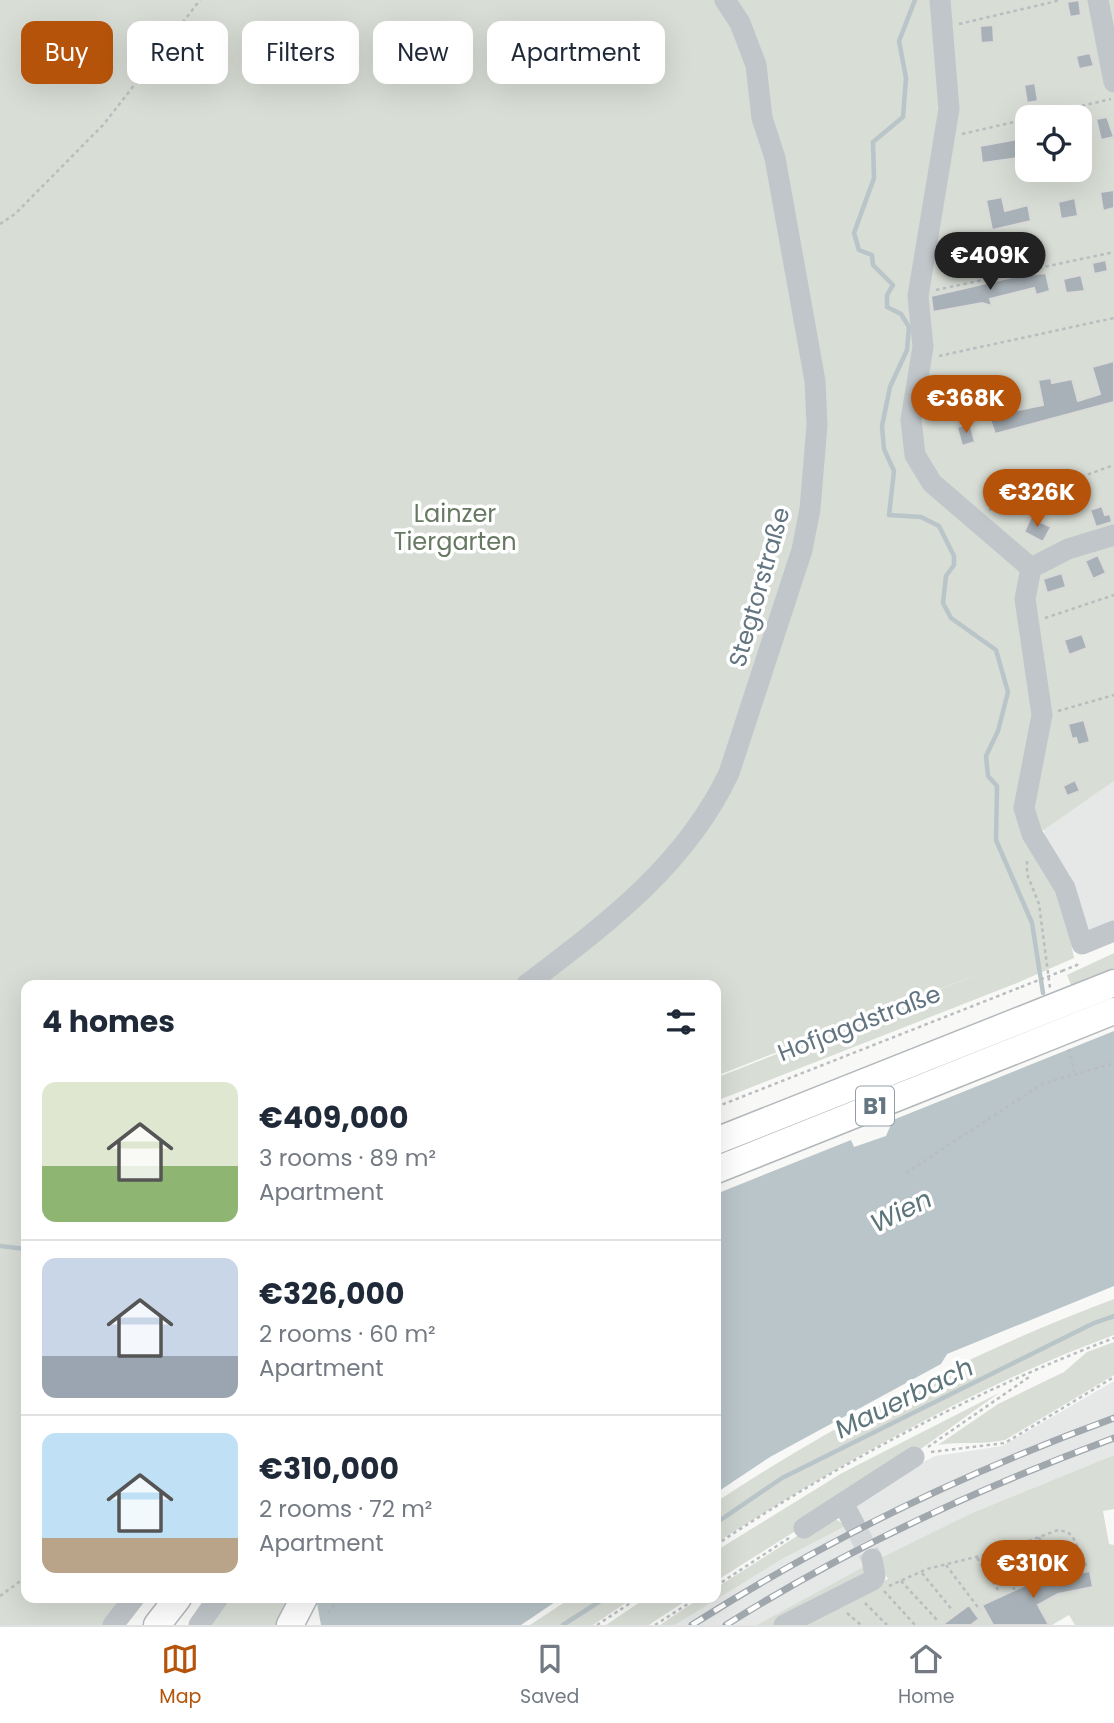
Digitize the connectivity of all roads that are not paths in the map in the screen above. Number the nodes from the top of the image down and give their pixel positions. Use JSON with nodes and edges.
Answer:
{"nodes":[{"id":1,"x":725,"y":0,"type":"edge"},
{"id":2,"x":940,"y":0,"type":"edge"},
{"id":3,"x":1098,"y":0,"type":"edge"},
{"id":4,"x":1114,"y":82,"type":"edge"},
{"id":5,"x":1114,"y":535,"type":"edge"},
{"id":6,"x":1031,"y":568,"type":"junction"},
{"id":7,"x":1114,"y":931,"type":"edge"},
{"id":8,"x":533,"y":980,"type":"edge"},
{"id":9,"x":1114,"y":983,"type":"edge"},
{"id":10,"x":1114,"y":1011,"type":"edge"},
{"id":11,"x":721,"y":1139,"type":"edge"},
{"id":12,"x":721,"y":1168,"type":"edge"},
{"id":13,"x":914,"y":1457,"type":"road end"},
{"id":14,"x":844,"y":1505,"type":"junction"},
{"id":15,"x":854,"y":1524,"type":"tunnel mouth"},
{"id":16,"x":804,"y":1528,"type":"road end"},
{"id":17,"x":873,"y":1570,"type":"dead end"},
{"id":18,"x":130,"y":1603,"type":"edge"},
{"id":19,"x":214,"y":1603,"type":"edge"},
{"id":20,"x":301,"y":1603,"type":"edge"},
{"id":21,"x":113,"y":1625,"type":"edge"},
{"id":22,"x":199,"y":1625,"type":"edge"},
{"id":23,"x":290,"y":1625,"type":"edge"},
{"id":24,"x":784,"y":1625,"type":"edge"}],
"edges":[{"from":1,"to":8,"type":"street","name":"Stegtorstraße"},
{"from":2,"to":6,"type":"street"},
{"from":3,"to":4,"type":"street"},
{"from":5,"to":6,"type":"street"},
{"from":6,"to":7,"type":"street"},
{"from":9,"to":11,"type":"main road","number":"B1"},
{"from":10,"to":12,"type":"main road","number":"B1"},
{"from":13,"to":14,"type":"street"},
{"from":14,"to":15,"type":"street"},
{"from":14,"to":16,"type":"street"},
{"from":17,"to":24,"type":"street"},
{"from":18,"to":21,"type":"street"},
{"from":19,"to":22,"type":"street"},
{"from":20,"to":23,"type":"main road"}]}
